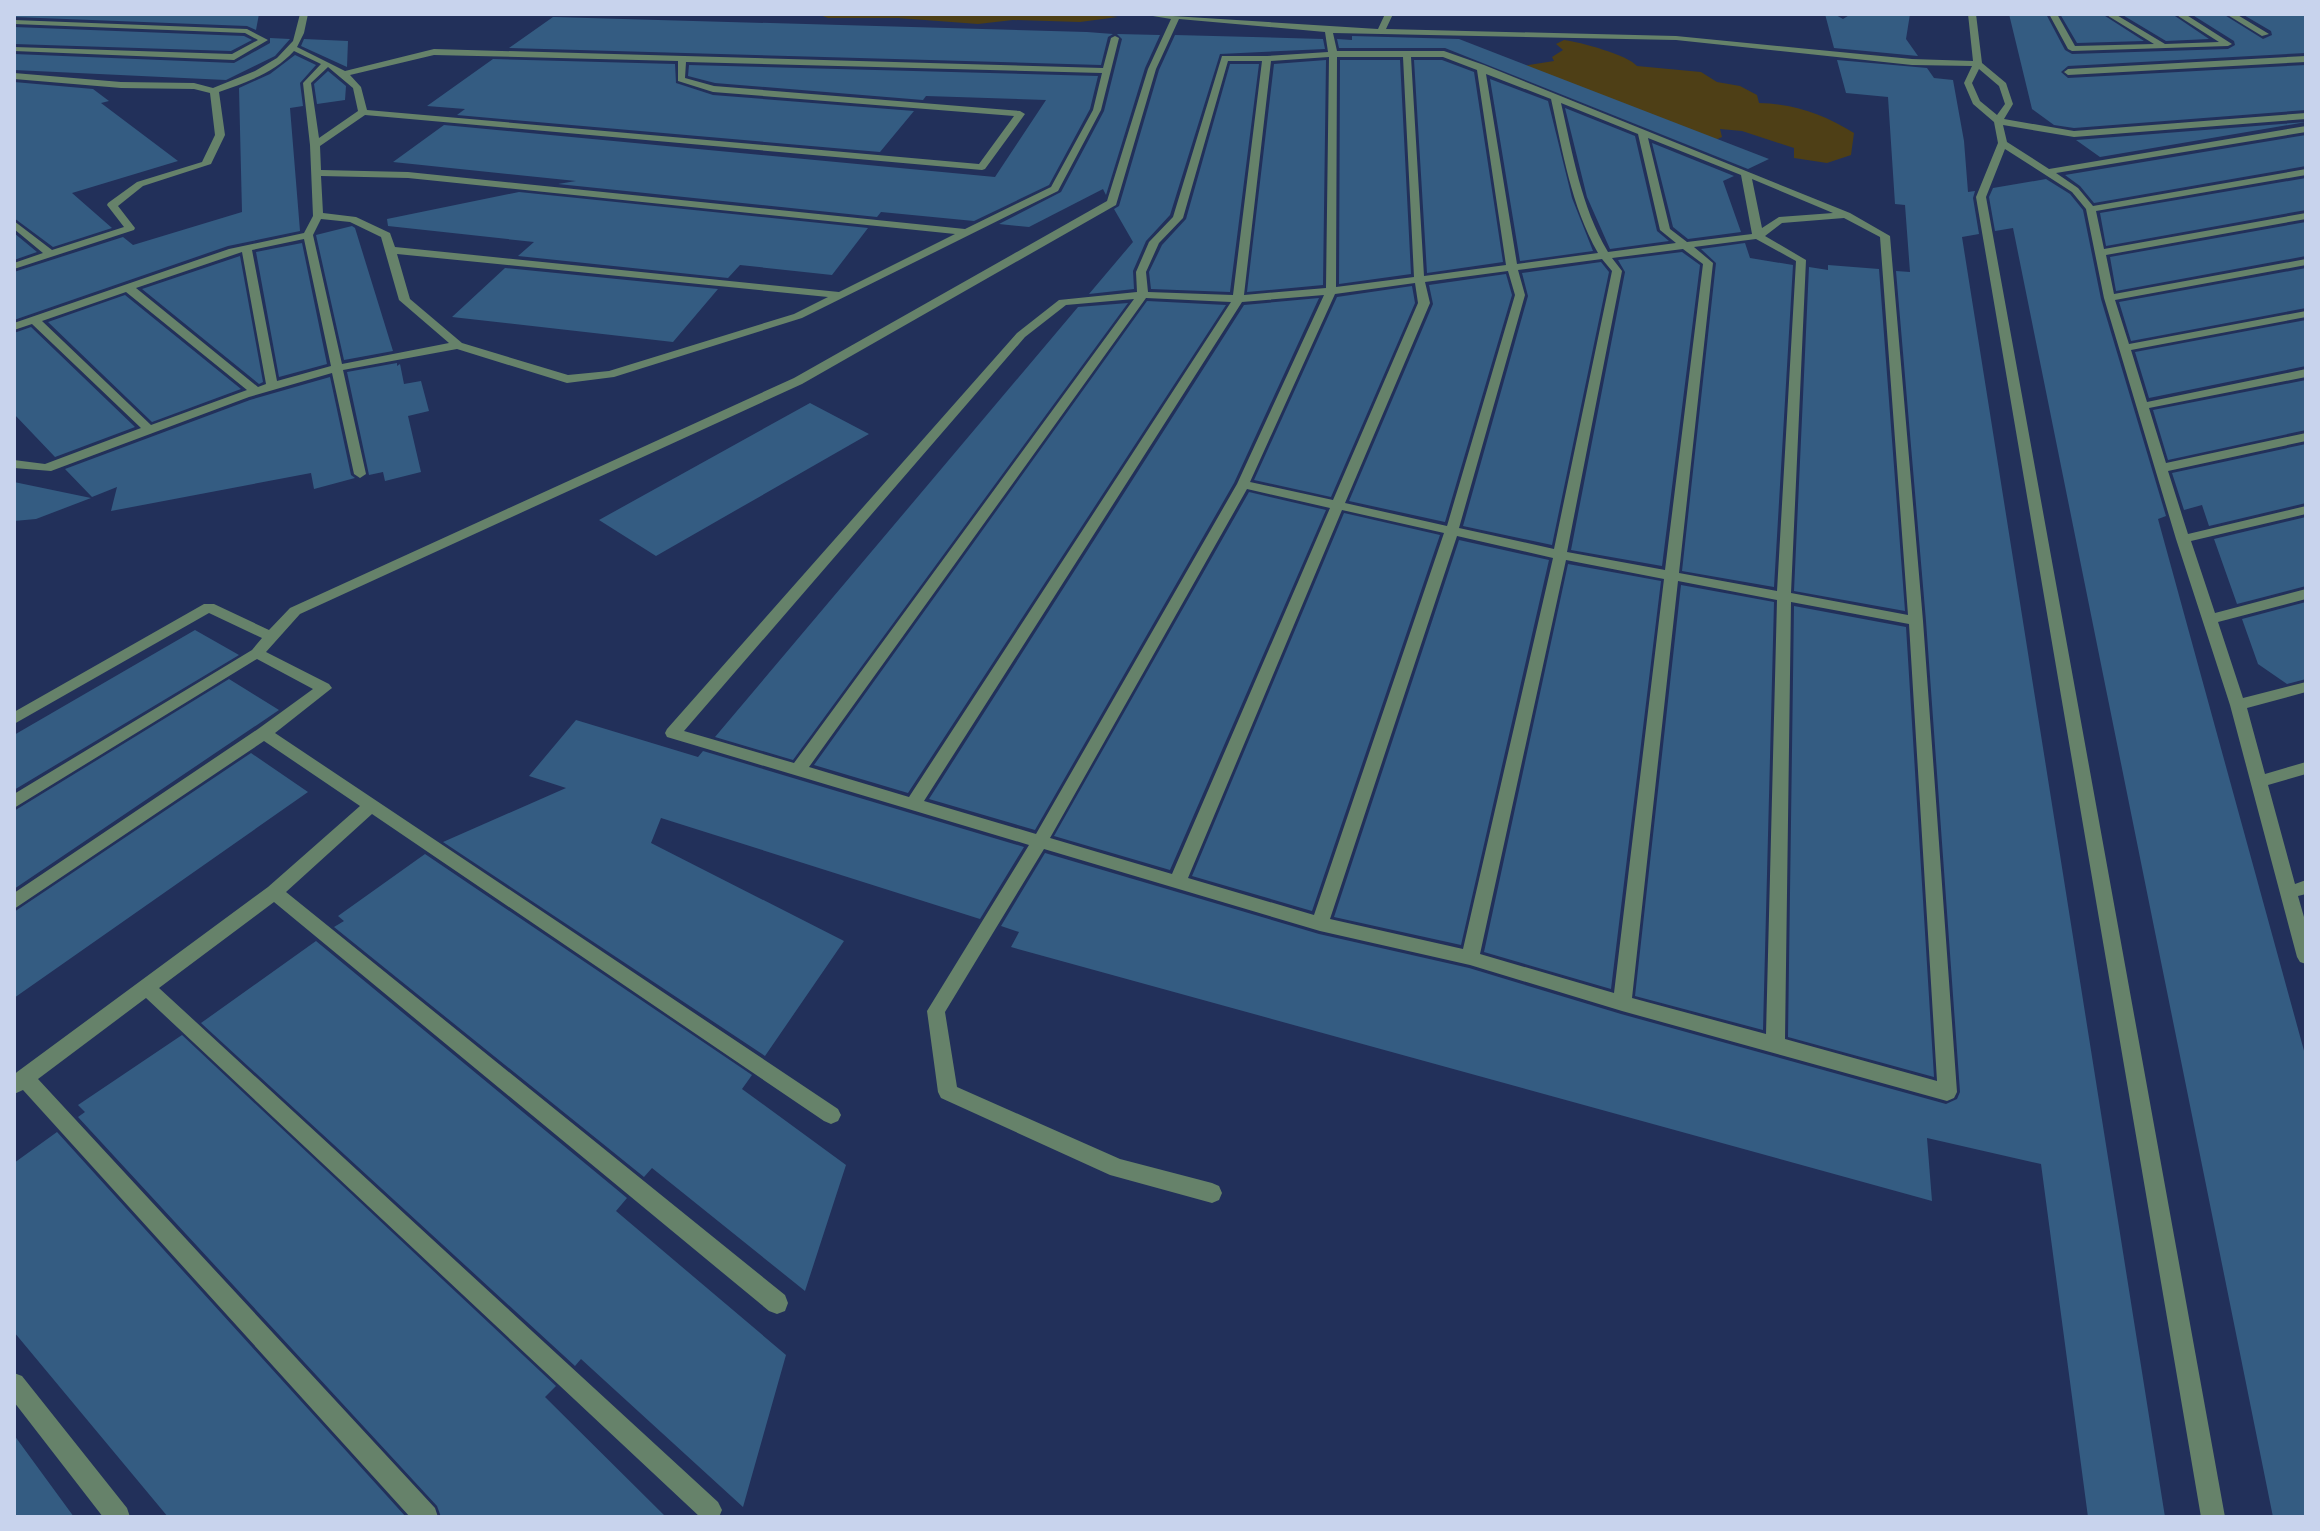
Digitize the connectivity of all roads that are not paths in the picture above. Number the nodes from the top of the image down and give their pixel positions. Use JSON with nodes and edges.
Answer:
{"nodes":[{"id":1,"x":304,"y":14,"type":"edge"},
{"id":2,"x":1145,"y":14,"type":"edge"},
{"id":3,"x":1260,"y":14,"type":"edge"},
{"id":4,"x":1389,"y":14,"type":"edge"},
{"id":5,"x":1972,"y":14,"type":"edge"},
{"id":6,"x":2053,"y":14,"type":"edge"},
{"id":7,"x":2109,"y":14,"type":"edge"},
{"id":8,"x":2179,"y":14,"type":"edge"},
{"id":9,"x":2230,"y":14,"type":"edge"},
{"id":10,"x":1176,"y":17,"type":"junction"},
{"id":11,"x":1221,"y":21,"type":"junction"},
{"id":12,"x":14,"y":22,"type":"edge"},
{"id":13,"x":1329,"y":30,"type":"junction"},
{"id":14,"x":1381,"y":31,"type":"junction"},
{"id":15,"x":2265,"y":34,"type":"dead end"},
{"id":16,"x":1115,"y":38,"type":"dead end"},
{"id":17,"x":2164,"y":46,"type":"junction"},
{"id":18,"x":293,"y":48,"type":"junction"},
{"id":19,"x":14,"y":49,"type":"edge"},
{"id":20,"x":1407,"y":53,"type":"junction"},
{"id":21,"x":1333,"y":54,"type":"junction"},
{"id":22,"x":682,"y":59,"type":"junction"},
{"id":23,"x":1267,"y":59,"type":"junction"},
{"id":24,"x":2306,"y":59,"type":"edge"},
{"id":25,"x":326,"y":64,"type":"junction"},
{"id":26,"x":1978,"y":64,"type":"junction"},
{"id":27,"x":1481,"y":67,"type":"junction"},
{"id":28,"x":1107,"y":71,"type":"junction"},
{"id":29,"x":2068,"y":72,"type":"dead end"},
{"id":30,"x":347,"y":73,"type":"junction"},
{"id":31,"x":14,"y":76,"type":"edge"},
{"id":32,"x":214,"y":91,"type":"junction"},
{"id":33,"x":1555,"y":96,"type":"junction"},
{"id":34,"x":363,"y":112,"type":"junction"},
{"id":35,"x":2306,"y":116,"type":"edge"},
{"id":36,"x":1998,"y":121,"type":"junction"},
{"id":37,"x":2306,"y":129,"type":"edge"},
{"id":38,"x":1642,"y":131,"type":"junction"},
{"id":39,"x":2003,"y":143,"type":"junction"},
{"id":40,"x":315,"y":145,"type":"junction"},
{"id":41,"x":2045,"y":172,"type":"junction"},
{"id":42,"x":2306,"y":172,"type":"edge"},
{"id":43,"x":316,"y":173,"type":"junction"},
{"id":44,"x":1746,"y":173,"type":"junction"},
{"id":45,"x":2091,"y":209,"type":"junction"},
{"id":46,"x":1846,"y":215,"type":"junction"},
{"id":47,"x":318,"y":216,"type":"junction"},
{"id":48,"x":2306,"y":216,"type":"edge"},
{"id":49,"x":14,"y":224,"type":"edge"},
{"id":50,"x":966,"y":233,"type":"junction"},
{"id":51,"x":308,"y":235,"type":"junction"},
{"id":52,"x":1758,"y":236,"type":"junction"},
{"id":53,"x":1685,"y":246,"type":"junction"},
{"id":54,"x":246,"y":248,"type":"junction"},
{"id":55,"x":391,"y":250,"type":"junction"},
{"id":56,"x":2100,"y":253,"type":"junction"},
{"id":57,"x":50,"y":254,"type":"junction"},
{"id":58,"x":1601,"y":255,"type":"junction"},
{"id":59,"x":2306,"y":262,"type":"edge"},
{"id":60,"x":14,"y":266,"type":"edge"},
{"id":61,"x":1512,"y":267,"type":"junction"},
{"id":62,"x":1419,"y":279,"type":"junction"},
{"id":63,"x":127,"y":287,"type":"junction"},
{"id":64,"x":1331,"y":291,"type":"junction"},
{"id":65,"x":840,"y":295,"type":"junction"},
{"id":66,"x":1143,"y":295,"type":"junction"},
{"id":67,"x":2109,"y":298,"type":"junction"},
{"id":68,"x":1238,"y":299,"type":"junction"},
{"id":69,"x":2306,"y":314,"type":"edge"},
{"id":70,"x":34,"y":320,"type":"junction"},
{"id":71,"x":14,"y":327,"type":"edge"},
{"id":72,"x":458,"y":345,"type":"junction"},
{"id":73,"x":2125,"y":348,"type":"junction"},
{"id":74,"x":337,"y":368,"type":"junction"},
{"id":75,"x":2306,"y":373,"type":"edge"},
{"id":76,"x":272,"y":386,"type":"junction"},
{"id":77,"x":256,"y":391,"type":"junction"},
{"id":78,"x":2143,"y":406,"type":"junction"},
{"id":79,"x":149,"y":429,"type":"junction"},
{"id":80,"x":2306,"y":437,"type":"edge"},
{"id":81,"x":14,"y":464,"type":"edge"},
{"id":82,"x":2163,"y":468,"type":"junction"},
{"id":83,"x":360,"y":474,"type":"dead end"},
{"id":84,"x":1243,"y":484,"type":"junction"},
{"id":85,"x":1337,"y":507,"type":"junction"},
{"id":86,"x":2306,"y":510,"type":"edge"},
{"id":87,"x":1452,"y":531,"type":"junction"},
{"id":88,"x":2183,"y":539,"type":"junction"},
{"id":89,"x":1560,"y":555,"type":"junction"},
{"id":90,"x":1672,"y":575,"type":"junction"},
{"id":91,"x":2306,"y":594,"type":"edge"},
{"id":92,"x":1784,"y":595,"type":"junction"},
{"id":93,"x":2211,"y":619,"type":"junction"},
{"id":94,"x":1916,"y":621,"type":"junction"},
{"id":95,"x":271,"y":637,"type":"junction"},
{"id":96,"x":257,"y":653,"type":"junction"},
{"id":97,"x":2306,"y":687,"type":"edge"},
{"id":98,"x":2238,"y":705,"type":"junction"},
{"id":99,"x":14,"y":719,"type":"edge"},
{"id":100,"x":264,"y":733,"type":"junction"},
{"id":101,"x":2306,"y":768,"type":"edge"},
{"id":102,"x":798,"y":770,"type":"junction"},
{"id":103,"x":2259,"y":782,"type":"junction"},
{"id":104,"x":14,"y":802,"type":"edge"},
{"id":105,"x":913,"y":804,"type":"junction"},
{"id":106,"x":371,"y":805,"type":"junction"},
{"id":107,"x":1039,"y":843,"type":"junction"},
{"id":108,"x":1177,"y":883,"type":"junction"},
{"id":109,"x":2297,"y":889,"type":"edge"},
{"id":110,"x":274,"y":892,"type":"junction"},
{"id":111,"x":14,"y":902,"type":"edge"},
{"id":112,"x":1320,"y":924,"type":"junction"},
{"id":113,"x":2306,"y":957,"type":"edge"},
{"id":114,"x":1470,"y":958,"type":"junction"},
{"id":115,"x":147,"y":988,"type":"junction"},
{"id":116,"x":1622,"y":1003,"type":"junction"},
{"id":117,"x":1775,"y":1042,"type":"junction"},
{"id":118,"x":19,"y":1082,"type":"edge"},
{"id":119,"x":831,"y":1115,"type":"dead end"},
{"id":120,"x":1212,"y":1193,"type":"dead end"},
{"id":121,"x":777,"y":1303,"type":"dead end"},
{"id":122,"x":14,"y":1384,"type":"edge"},
{"id":123,"x":710,"y":1510,"type":"dead end"},
{"id":124,"x":118,"y":1517,"type":"edge"},
{"id":125,"x":426,"y":1517,"type":"edge"},
{"id":126,"x":2213,"y":1517,"type":"edge"}],
"edges":[{"from":1,"to":18,"type":"lane"},
{"from":2,"to":10,"type":"lane"},
{"from":3,"to":11,"type":"lane"},
{"from":4,"to":14,"type":"lane"},
{"from":5,"to":26,"type":"lane"},
{"from":6,"to":17,"type":"lane"},
{"from":7,"to":17,"type":"lane"},
{"from":8,"to":17,"type":"lane"},
{"from":9,"to":15,"type":"lane"},
{"from":10,"to":11,"type":"lane"},
{"from":10,"to":95,"type":"lane"},
{"from":11,"to":13,"type":"lane"},
{"from":12,"to":19,"type":"lane"},
{"from":13,"to":14,"type":"lane"},
{"from":13,"to":21,"type":"lane"},
{"from":14,"to":26,"type":"lane"},
{"from":16,"to":28,"type":"lane"},
{"from":18,"to":25,"type":"lane"},
{"from":18,"to":32,"type":"lane"},
{"from":20,"to":21,"type":"lane"},
{"from":20,"to":27,"type":"lane"},
{"from":20,"to":62,"type":"lane"},
{"from":21,"to":23,"type":"lane"},
{"from":21,"to":64,"type":"lane"},
{"from":22,"to":28,"type":"lane"},
{"from":22,"to":30,"type":"lane"},
{"from":22,"to":34,"type":"lane"},
{"from":23,"to":66,"type":"lane"},
{"from":23,"to":68,"type":"lane"},
{"from":24,"to":29,"type":"lane"},
{"from":25,"to":30,"type":"lane"},
{"from":25,"to":40,"type":"lane"},
{"from":26,"to":36,"type":"lane"},
{"from":26,"to":36,"type":"lane"},
{"from":27,"to":33,"type":"lane"},
{"from":27,"to":61,"type":"lane"},
{"from":28,"to":50,"type":"lane"},
{"from":30,"to":34,"type":"lane"},
{"from":31,"to":32,"type":"lane"},
{"from":32,"to":57,"type":"lane"},
{"from":33,"to":38,"type":"lane"},
{"from":33,"to":58,"type":"lane"},
{"from":34,"to":40,"type":"lane"},
{"from":35,"to":36,"type":"lane"},
{"from":36,"to":39,"type":"lane"},
{"from":37,"to":41,"type":"lane"},
{"from":38,"to":44,"type":"lane"},
{"from":38,"to":53,"type":"lane"},
{"from":39,"to":41,"type":"lane"},
{"from":39,"to":126,"type":"lane"},
{"from":40,"to":43,"type":"lane"},
{"from":41,"to":45,"type":"lane"},
{"from":42,"to":45,"type":"lane"},
{"from":43,"to":47,"type":"lane"},
{"from":43,"to":50,"type":"lane"},
{"from":44,"to":46,"type":"lane"},
{"from":44,"to":52,"type":"lane"},
{"from":45,"to":56,"type":"lane"},
{"from":46,"to":52,"type":"lane"},
{"from":46,"to":94,"type":"lane"},
{"from":47,"to":51,"type":"lane"},
{"from":47,"to":55,"type":"lane"},
{"from":48,"to":56,"type":"lane"},
{"from":49,"to":57,"type":"lane"},
{"from":50,"to":65,"type":"lane"},
{"from":51,"to":54,"type":"lane"},
{"from":51,"to":74,"type":"lane"},
{"from":52,"to":53,"type":"lane"},
{"from":52,"to":92,"type":"lane"},
{"from":53,"to":58,"type":"lane"},
{"from":53,"to":90,"type":"lane"},
{"from":54,"to":63,"type":"lane"},
{"from":54,"to":76,"type":"lane"},
{"from":55,"to":65,"type":"lane"},
{"from":55,"to":72,"type":"lane"},
{"from":56,"to":67,"type":"lane"},
{"from":57,"to":60,"type":"lane"},
{"from":58,"to":61,"type":"lane"},
{"from":58,"to":89,"type":"lane"},
{"from":59,"to":67,"type":"lane"},
{"from":61,"to":62,"type":"lane"},
{"from":61,"to":87,"type":"lane"},
{"from":62,"to":64,"type":"lane"},
{"from":62,"to":85,"type":"lane"},
{"from":63,"to":70,"type":"lane"},
{"from":63,"to":77,"type":"lane"},
{"from":64,"to":68,"type":"lane"},
{"from":64,"to":84,"type":"lane"},
{"from":65,"to":72,"type":"lane"},
{"from":66,"to":68,"type":"lane"},
{"from":66,"to":102,"type":"lane"},
{"from":66,"to":102,"type":"lane"},
{"from":67,"to":73,"type":"lane"},
{"from":68,"to":105,"type":"lane"},
{"from":69,"to":73,"type":"lane"},
{"from":70,"to":71,"type":"lane"},
{"from":70,"to":79,"type":"lane"},
{"from":72,"to":74,"type":"lane"},
{"from":73,"to":78,"type":"lane"},
{"from":74,"to":76,"type":"lane"},
{"from":74,"to":83,"type":"lane"},
{"from":75,"to":78,"type":"lane"},
{"from":76,"to":77,"type":"lane"},
{"from":77,"to":79,"type":"lane"},
{"from":78,"to":82,"type":"lane"},
{"from":79,"to":81,"type":"lane"},
{"from":80,"to":82,"type":"lane"},
{"from":82,"to":88,"type":"lane"},
{"from":84,"to":85,"type":"lane"},
{"from":84,"to":107,"type":"lane"},
{"from":85,"to":87,"type":"lane"},
{"from":85,"to":108,"type":"lane"},
{"from":86,"to":88,"type":"lane"},
{"from":87,"to":89,"type":"lane"},
{"from":87,"to":112,"type":"lane"},
{"from":88,"to":93,"type":"lane"},
{"from":89,"to":90,"type":"lane"},
{"from":89,"to":114,"type":"lane"},
{"from":90,"to":92,"type":"lane"},
{"from":90,"to":116,"type":"lane"},
{"from":91,"to":93,"type":"lane"},
{"from":92,"to":94,"type":"lane"},
{"from":92,"to":117,"type":"lane"},
{"from":93,"to":98,"type":"lane"},
{"from":94,"to":117,"type":"lane"},
{"from":95,"to":96,"type":"lane"},
{"from":95,"to":99,"type":"lane"},
{"from":96,"to":100,"type":"lane"},
{"from":96,"to":104,"type":"lane"},
{"from":97,"to":98,"type":"lane"},
{"from":98,"to":103,"type":"lane"},
{"from":100,"to":106,"type":"lane"},
{"from":100,"to":111,"type":"lane"},
{"from":101,"to":103,"type":"lane"},
{"from":102,"to":105,"type":"lane"},
{"from":103,"to":109,"type":"lane"},
{"from":105,"to":107,"type":"lane"},
{"from":106,"to":110,"type":"lane"},
{"from":106,"to":119,"type":"lane"},
{"from":107,"to":108,"type":"lane"},
{"from":107,"to":120,"type":"lane"},
{"from":108,"to":112,"type":"lane"},
{"from":109,"to":113,"type":"lane"},
{"from":110,"to":115,"type":"lane"},
{"from":110,"to":121,"type":"lane"},
{"from":112,"to":114,"type":"lane"},
{"from":114,"to":116,"type":"lane"},
{"from":115,"to":118,"type":"lane"},
{"from":115,"to":123,"type":"lane"},
{"from":116,"to":117,"type":"lane"},
{"from":118,"to":125,"type":"lane"},
{"from":122,"to":124,"type":"lane"}]}
